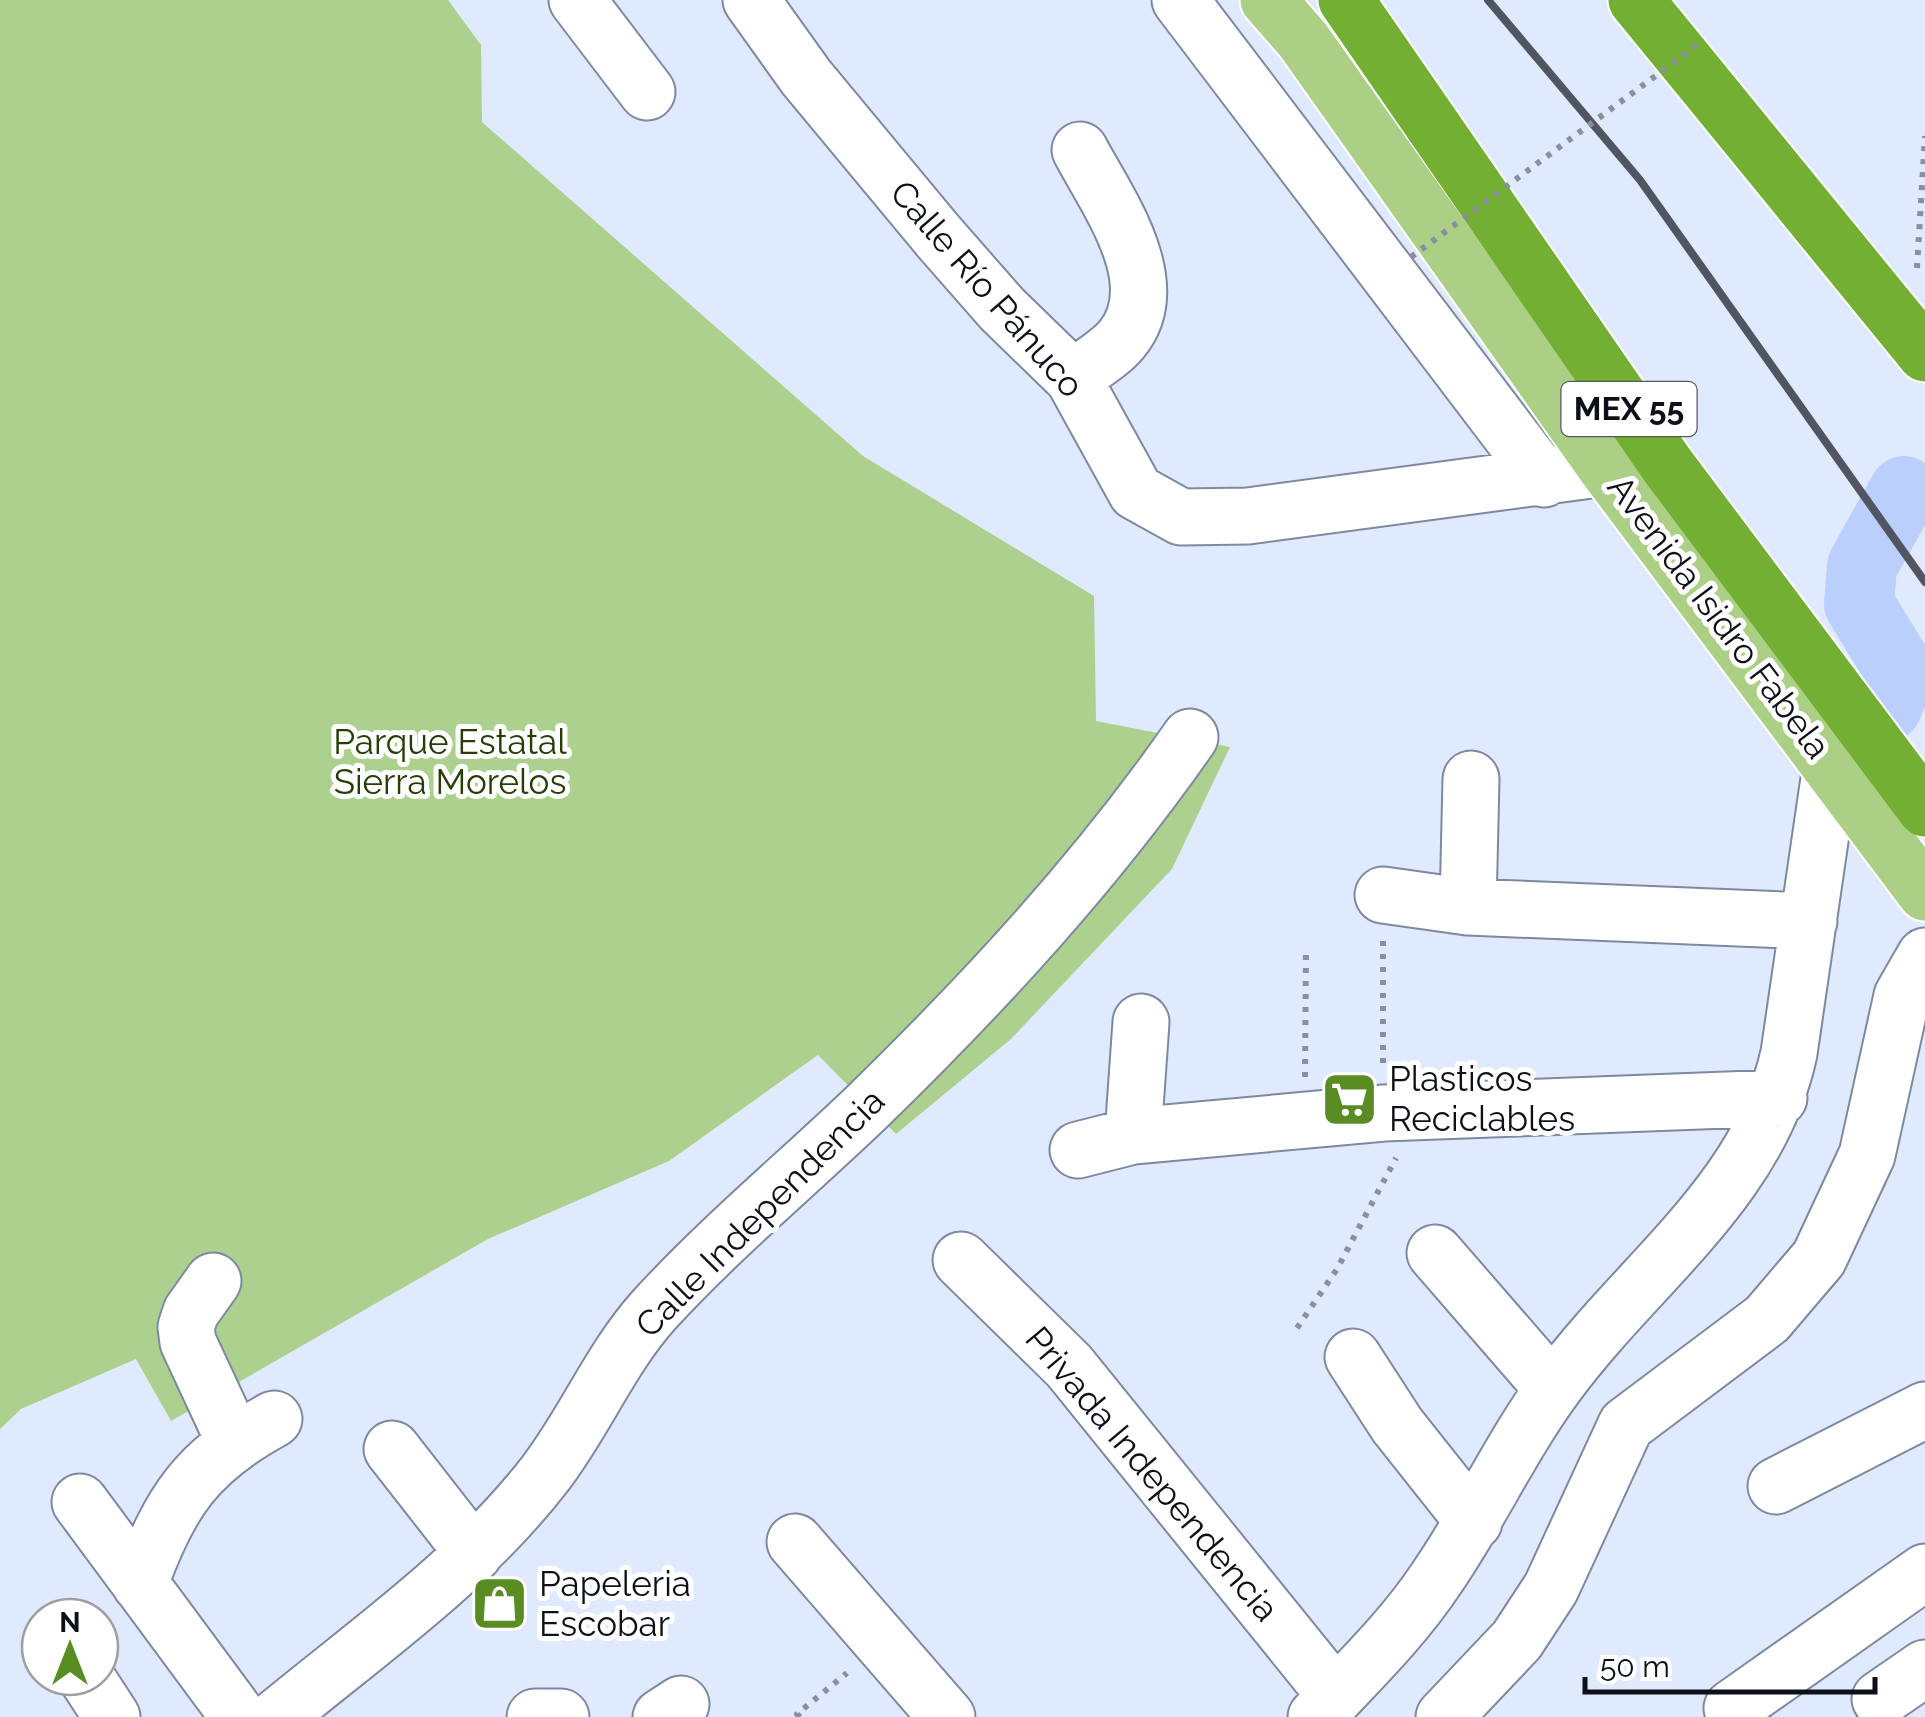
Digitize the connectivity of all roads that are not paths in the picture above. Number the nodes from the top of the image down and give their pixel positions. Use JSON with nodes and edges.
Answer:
{"nodes":[{"id":1,"x":576,"y":0,"type":"edge"},
{"id":2,"x":751,"y":0,"type":"edge"},
{"id":3,"x":1180,"y":0,"type":"edge"},
{"id":4,"x":1268,"y":0,"type":"edge"},
{"id":5,"x":1346,"y":0,"type":"edge"},
{"id":6,"x":1636,"y":0,"type":"edge"},
{"id":7,"x":647,"y":92,"type":"dead end"},
{"id":8,"x":1080,"y":150,"type":"dead end"},
{"id":9,"x":1919,"y":347,"type":"edge"},
{"id":10,"x":1073,"y":378,"type":"junction"},
{"id":11,"x":1606,"y":468,"type":"junction"},
{"id":12,"x":1544,"y":479,"type":"junction"},
{"id":13,"x":1190,"y":737,"type":"dead end"},
{"id":14,"x":1830,"y":765,"type":"junction"},
{"id":15,"x":1471,"y":779,"type":"dead end"},
{"id":16,"x":1925,"y":809,"type":"edge"},
{"id":17,"x":1925,"y":893,"type":"edge"},
{"id":18,"x":1382,"y":895,"type":"road end"},
{"id":19,"x":1468,"y":907,"type":"junction"},
{"id":20,"x":1809,"y":920,"type":"junction"},
{"id":21,"x":1925,"y":956,"type":"edge"},
{"id":22,"x":1141,"y":1022,"type":"dead end"},
{"id":23,"x":1780,"y":1098,"type":"junction"},
{"id":24,"x":1133,"y":1136,"type":"junction"},
{"id":25,"x":1078,"y":1150,"type":"dead end"},
{"id":26,"x":1435,"y":1252,"type":"dead end"},
{"id":27,"x":961,"y":1260,"type":"dead end"},
{"id":28,"x":213,"y":1282,"type":"dead end"},
{"id":29,"x":1353,"y":1356,"type":"dead end"},
{"id":30,"x":1552,"y":1389,"type":"junction"},
{"id":31,"x":1925,"y":1410,"type":"edge"},
{"id":32,"x":392,"y":1449,"type":"dead end"},
{"id":33,"x":1776,"y":1486,"type":"dead end"},
{"id":34,"x":80,"y":1502,"type":"dead end"},
{"id":35,"x":1474,"y":1522,"type":"junction"},
{"id":36,"x":795,"y":1542,"type":"dead end"},
{"id":37,"x":474,"y":1554,"type":"junction"},
{"id":38,"x":1925,"y":1572,"type":"edge"},
{"id":39,"x":140,"y":1584,"type":"junction"},
{"id":40,"x":1925,"y":1668,"type":"edge"},
{"id":41,"x":1880,"y":1699,"type":"dead end"},
{"id":42,"x":1326,"y":1706,"type":"edge"},
{"id":43,"x":1732,"y":1708,"type":"dead end"},
{"id":44,"x":239,"y":1717,"type":"edge"},
{"id":45,"x":276,"y":1717,"type":"edge"},
{"id":46,"x":535,"y":1717,"type":"edge"},
{"id":47,"x":561,"y":1717,"type":"edge"},
{"id":48,"x":947,"y":1717,"type":"edge"},
{"id":49,"x":1444,"y":1717,"type":"edge"}],
"edges":[{"from":1,"to":7,"type":"street"},
{"from":2,"to":10,"type":"street","name":"Calle Río Pánuco"},
{"from":3,"to":12,"type":"street"},
{"from":4,"to":11,"type":"main road","name":"Avenida Isidro Fabela","number":"MEX 55"},
{"from":5,"to":16,"type":"highway","name":"Avenida Isidro Fabela","number":"MEX 55"},
{"from":6,"to":9,"type":"highway"},
{"from":8,"to":10,"type":"street"},
{"from":10,"to":12,"type":"street","name":"Calle Río Pánuco"},
{"from":11,"to":12,"type":"street","name":"Calle Río Pánuco"},
{"from":11,"to":14,"type":"main road","name":"Avenida Isidro Fabela","number":"MEX 55"},
{"from":13,"to":37,"type":"street","name":"Calle Independencia"},
{"from":14,"to":17,"type":"main road","name":"Avenida Isidro Fabela","number":"MEX 55"},
{"from":14,"to":20,"type":"street"},
{"from":15,"to":19,"type":"street"},
{"from":18,"to":19,"type":"street"},
{"from":19,"to":20,"type":"street"},
{"from":20,"to":23,"type":"street"},
{"from":21,"to":49,"type":"street"},
{"from":22,"to":24,"type":"street"},
{"from":23,"to":24,"type":"street"},
{"from":23,"to":30,"type":"street"},
{"from":24,"to":25,"type":"street"},
{"from":26,"to":30,"type":"street"},
{"from":27,"to":42,"type":"street","name":"Privada Independencia"},
{"from":28,"to":39,"type":"street"},
{"from":29,"to":35,"type":"street"},
{"from":30,"to":35,"type":"street"},
{"from":31,"to":33,"type":"street"},
{"from":32,"to":37,"type":"street"},
{"from":34,"to":39,"type":"street"},
{"from":35,"to":42,"type":"street"},
{"from":36,"to":48,"type":"street"},
{"from":37,"to":45,"type":"street","name":"Calle Independencia"},
{"from":38,"to":43,"type":"street"},
{"from":39,"to":44,"type":"street"},
{"from":40,"to":41,"type":"street"},
{"from":46,"to":47,"type":"street"}]}
